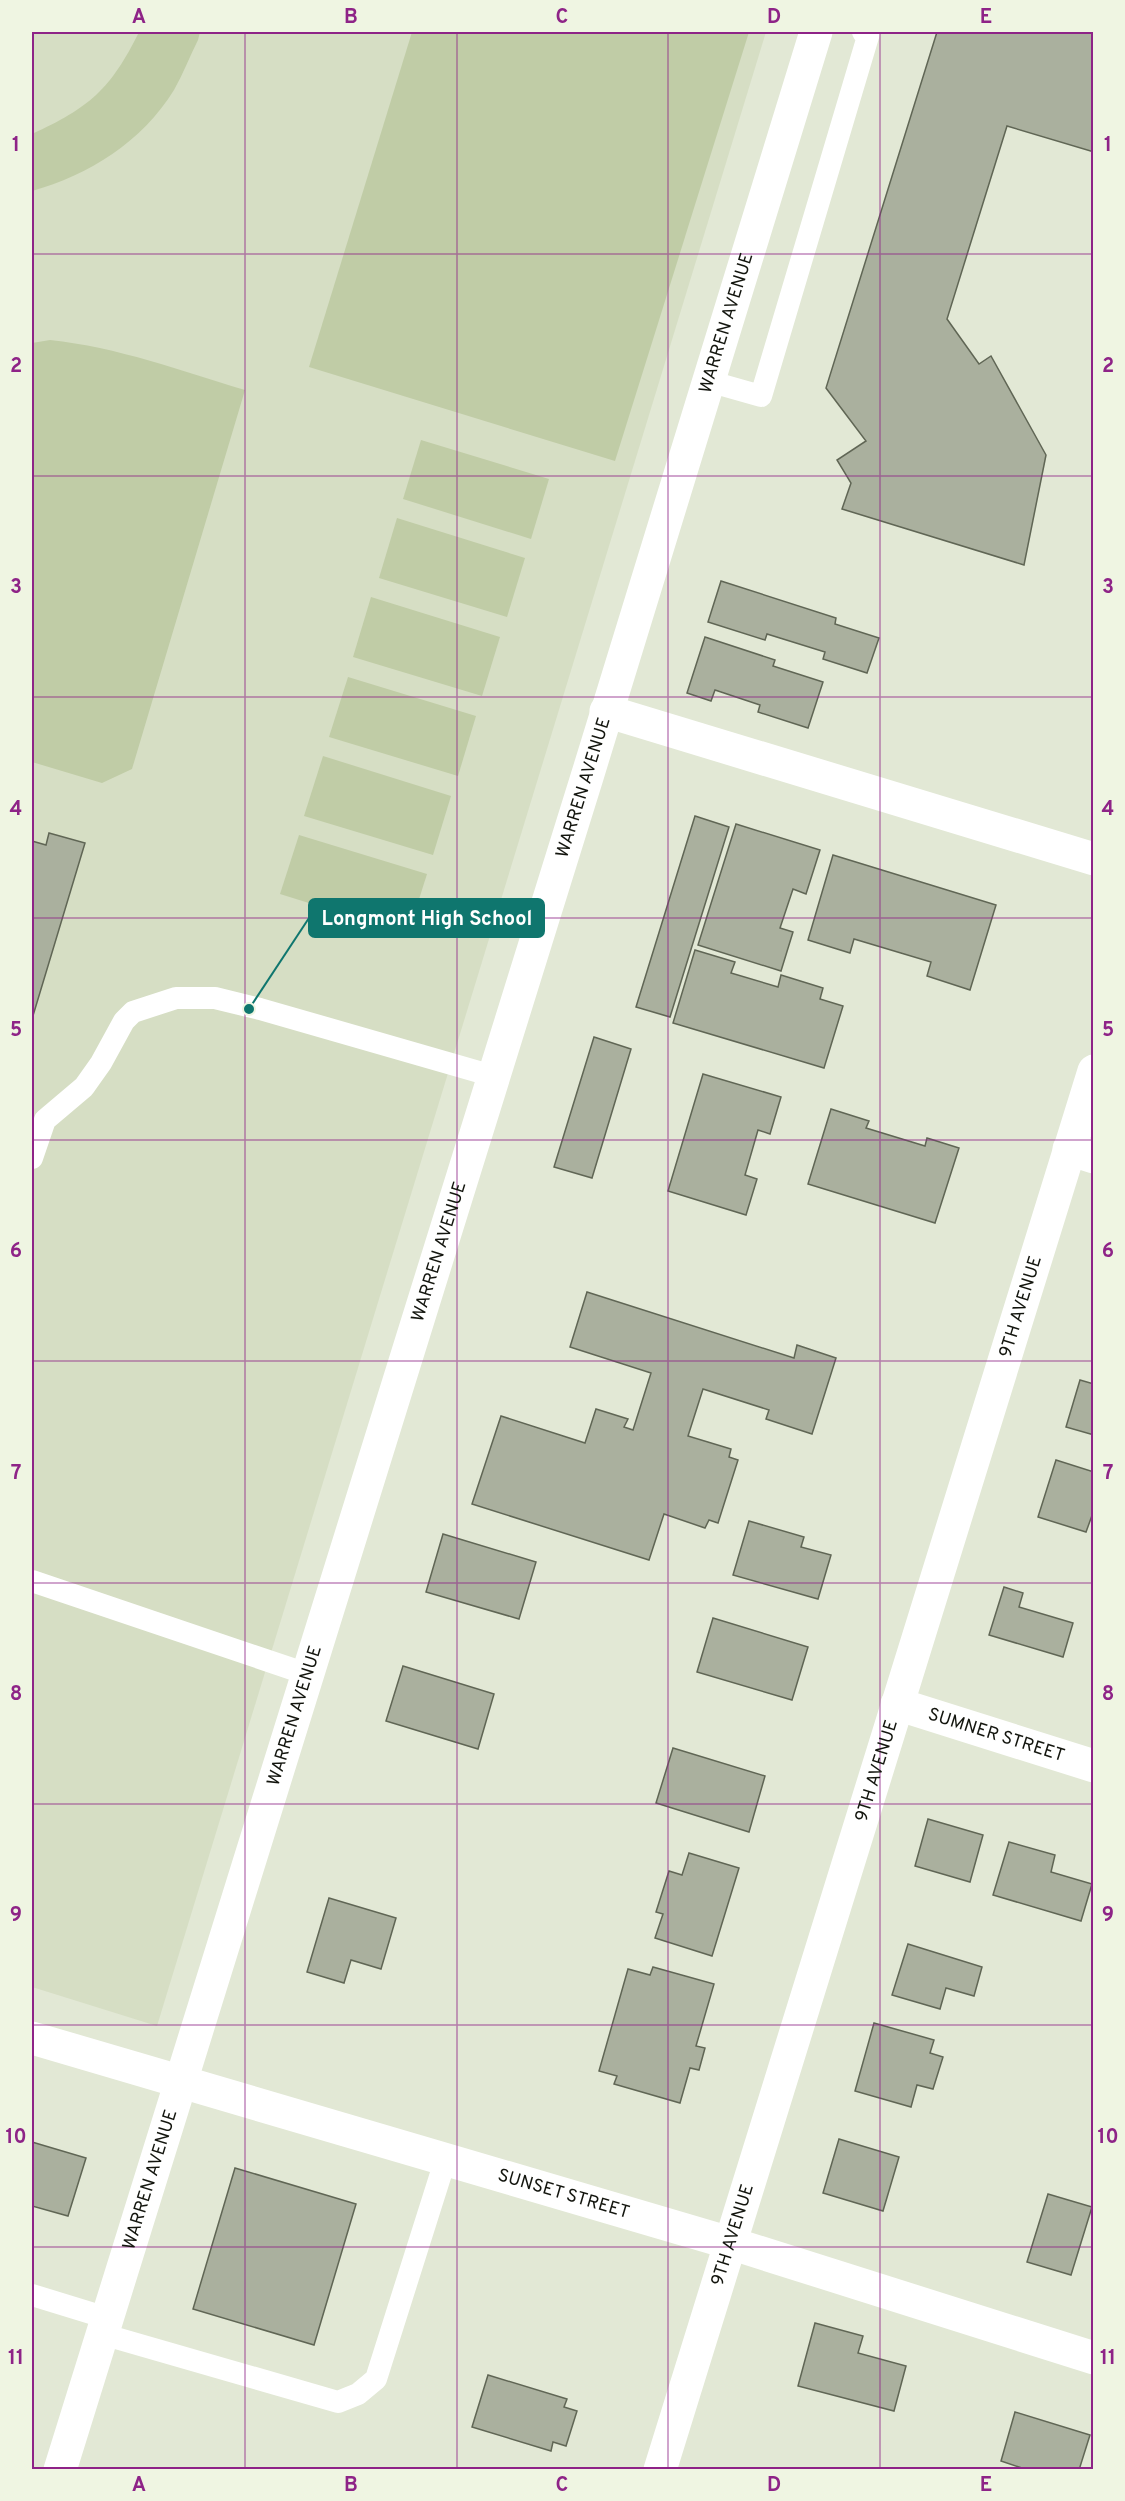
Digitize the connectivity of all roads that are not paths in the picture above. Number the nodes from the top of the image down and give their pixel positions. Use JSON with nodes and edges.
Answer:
{"nodes":[{"id":1,"x":816,"y":32,"type":"edge"},
{"id":2,"x":863,"y":32,"type":"edge"},
{"id":3,"x":708,"y":381,"type":"junction"},
{"id":4,"x":606,"y":711,"type":"junction"},
{"id":5,"x":1094,"y":859,"type":"edge"},
{"id":6,"x":1094,"y":1071,"type":"edge"},
{"id":7,"x":493,"y":1076,"type":"junction"},
{"id":8,"x":1082,"y":1153,"type":"edge"},
{"id":9,"x":32,"y":1158,"type":"edge"},
{"id":10,"x":32,"y":1581,"type":"edge"},
{"id":11,"x":307,"y":1674,"type":"junction"},
{"id":12,"x":897,"y":1704,"type":"junction"},
{"id":13,"x":1094,"y":1766,"type":"edge"},
{"id":14,"x":32,"y":2038,"type":"edge"},
{"id":15,"x":180,"y":2083,"type":"junction"},
{"id":16,"x":445,"y":2161,"type":"junction"},
{"id":17,"x":730,"y":2243,"type":"junction"},
{"id":18,"x":32,"y":2295,"type":"edge"},
{"id":19,"x":105,"y":2326,"type":"junction"},
{"id":20,"x":1094,"y":2358,"type":"edge"},
{"id":21,"x":60,"y":2469,"type":"edge"},
{"id":22,"x":660,"y":2469,"type":"edge"}],
"edges":[{"from":1,"to":3,"type":"street","name":"WARREN AVENUE"},
{"from":2,"to":3,"type":"lane"},
{"from":3,"to":4,"type":"street","name":"WARREN AVENUE"},
{"from":4,"to":5,"type":"street"},
{"from":4,"to":7,"type":"street","name":"WARREN AVENUE"},
{"from":6,"to":8,"type":"street","name":"9TH AVENUE"},
{"from":7,"to":9,"type":"lane"},
{"from":7,"to":11,"type":"street","name":"WARREN AVENUE"},
{"from":8,"to":12,"type":"street","name":"9TH AVENUE"},
{"from":10,"to":11,"type":"lane"},
{"from":11,"to":15,"type":"street","name":"WARREN AVENUE"},
{"from":12,"to":13,"type":"street","name":"SUMNER STREET"},
{"from":12,"to":17,"type":"street","name":"9TH AVENUE"},
{"from":14,"to":15,"type":"street","name":"SUNSET STREET"},
{"from":15,"to":16,"type":"street","name":"SUNSET STREET"},
{"from":15,"to":19,"type":"street","name":"WARREN AVENUE"},
{"from":16,"to":17,"type":"street","name":"SUNSET STREET"},
{"from":16,"to":19,"type":"lane"},
{"from":17,"to":20,"type":"street","name":"SUNSET STREET"},
{"from":17,"to":22,"type":"street","name":"9TH AVENUE"},
{"from":18,"to":19,"type":"lane"},
{"from":19,"to":21,"type":"street","name":"WARREN AVENUE"}]}
